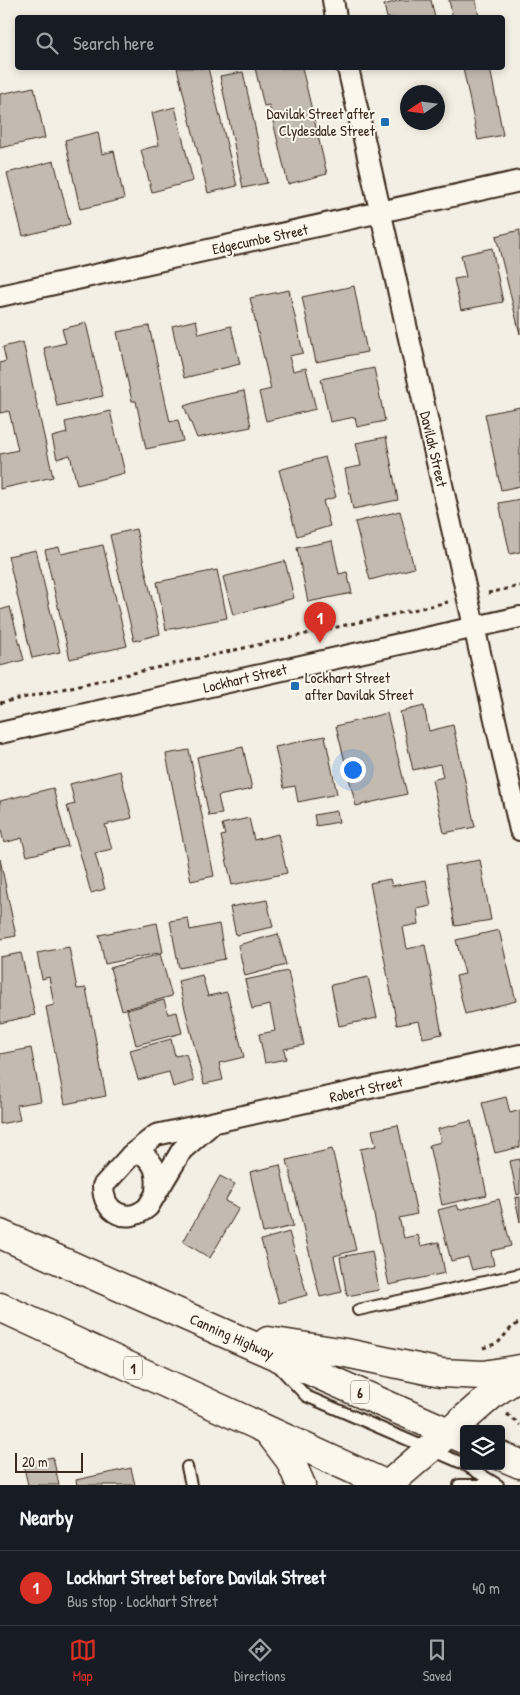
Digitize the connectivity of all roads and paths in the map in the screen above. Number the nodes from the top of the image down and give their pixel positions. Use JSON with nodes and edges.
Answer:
{"nodes":[{"id":1,"x":333,"y":0,"type":"edge"},
{"id":2,"x":336,"y":15,"type":"edge"},
{"id":3,"x":348,"y":70,"type":"edge"},
{"id":4,"x":520,"y":180,"type":"edge"},
{"id":5,"x":380,"y":213,"type":"junction"},
{"id":6,"x":0,"y":296,"type":"edge"},
{"id":7,"x":520,"y":586,"type":"edge"},
{"id":8,"x":468,"y":598,"type":"junction"},
{"id":9,"x":520,"y":617,"type":"edge"},
{"id":10,"x":474,"y":627,"type":"junction"},
{"id":11,"x":0,"y":704,"type":"edge"},
{"id":12,"x":0,"y":733,"type":"edge"},
{"id":13,"x":520,"y":830,"type":"edge"},
{"id":14,"x":520,"y":1055,"type":"edge"},
{"id":15,"x":212,"y":1123,"type":"junction"},
{"id":16,"x":131,"y":1155,"type":"junction"},
{"id":17,"x":156,"y":1192,"type":"junction"},
{"id":18,"x":0,"y":1234,"type":"edge"},
{"id":19,"x":520,"y":1274,"type":"edge"},
{"id":20,"x":0,"y":1307,"type":"edge"},
{"id":21,"x":358,"y":1310,"type":"dead end"},
{"id":22,"x":520,"y":1322,"type":"edge"},
{"id":23,"x":232,"y":1336,"type":"junction"},
{"id":24,"x":480,"y":1349,"type":"dead end"},
{"id":25,"x":520,"y":1370,"type":"edge"},
{"id":26,"x":520,"y":1376,"type":"edge"},
{"id":27,"x":266,"y":1428,"type":"junction"},
{"id":28,"x":448,"y":1440,"type":"edge"},
{"id":29,"x":460,"y":1458,"type":"edge"},
{"id":30,"x":505,"y":1458,"type":"edge"},
{"id":31,"x":520,"y":1464,"type":"edge"},
{"id":32,"x":187,"y":1467,"type":"dead end"},
{"id":33,"x":474,"y":1470,"type":"edge"},
{"id":34,"x":191,"y":1485,"type":"edge"},
{"id":35,"x":301,"y":1485,"type":"edge"},
{"id":36,"x":387,"y":1485,"type":"edge"},
{"id":37,"x":459,"y":1485,"type":"edge"},
{"id":38,"x":488,"y":1485,"type":"edge"},
{"id":39,"x":498,"y":1485,"type":"edge"}],
"edges":[{"from":1,"to":2,"type":"street"},
{"from":3,"to":5,"type":"street","name":"Davilak Street"},
{"from":4,"to":5,"type":"street","name":"Edgecumbe Street"},
{"from":5,"to":6,"type":"street","name":"Edgecumbe Street"},
{"from":5,"to":8,"type":"street","name":"Davilak Street"},
{"from":7,"to":8,"type":"path"},
{"from":8,"to":10,"type":"street","name":"Davilak Street"},
{"from":8,"to":11,"type":"path"},
{"from":9,"to":10,"type":"street","name":"Lockhart Street"},
{"from":10,"to":12,"type":"street","name":"Lockhart Street"},
{"from":10,"to":13,"type":"street","name":"Davilak Street"},
{"from":14,"to":15,"type":"street","name":"Robert Street"},
{"from":15,"to":16,"type":"street","name":"Robert Street"},
{"from":15,"to":17,"type":"street","name":"Robert Street"},
{"from":16,"to":17,"type":"street"},
{"from":16,"to":17,"type":"street","name":"Robert Street"},
{"from":18,"to":23,"type":"highway","name":"Canning Highway"},
{"from":19,"to":21,"type":"lane"},
{"from":20,"to":27,"type":"highway","number":"1"},
{"from":22,"to":24,"type":"path"},
{"from":23,"to":25,"type":"highway"},
{"from":23,"to":28,"type":"highway","name":"Canning Highway","number":"6"},
{"from":26,"to":28,"type":"highway"},
{"from":27,"to":35,"type":"highway"},
{"from":27,"to":36,"type":"highway","number":"1"},
{"from":28,"to":29,"type":"lane"},
{"from":28,"to":36,"type":"highway"},
{"from":30,"to":31,"type":"highway"},
{"from":32,"to":34,"type":"lane"},
{"from":33,"to":39,"type":"lane"},
{"from":37,"to":38,"type":"lane"}]}
